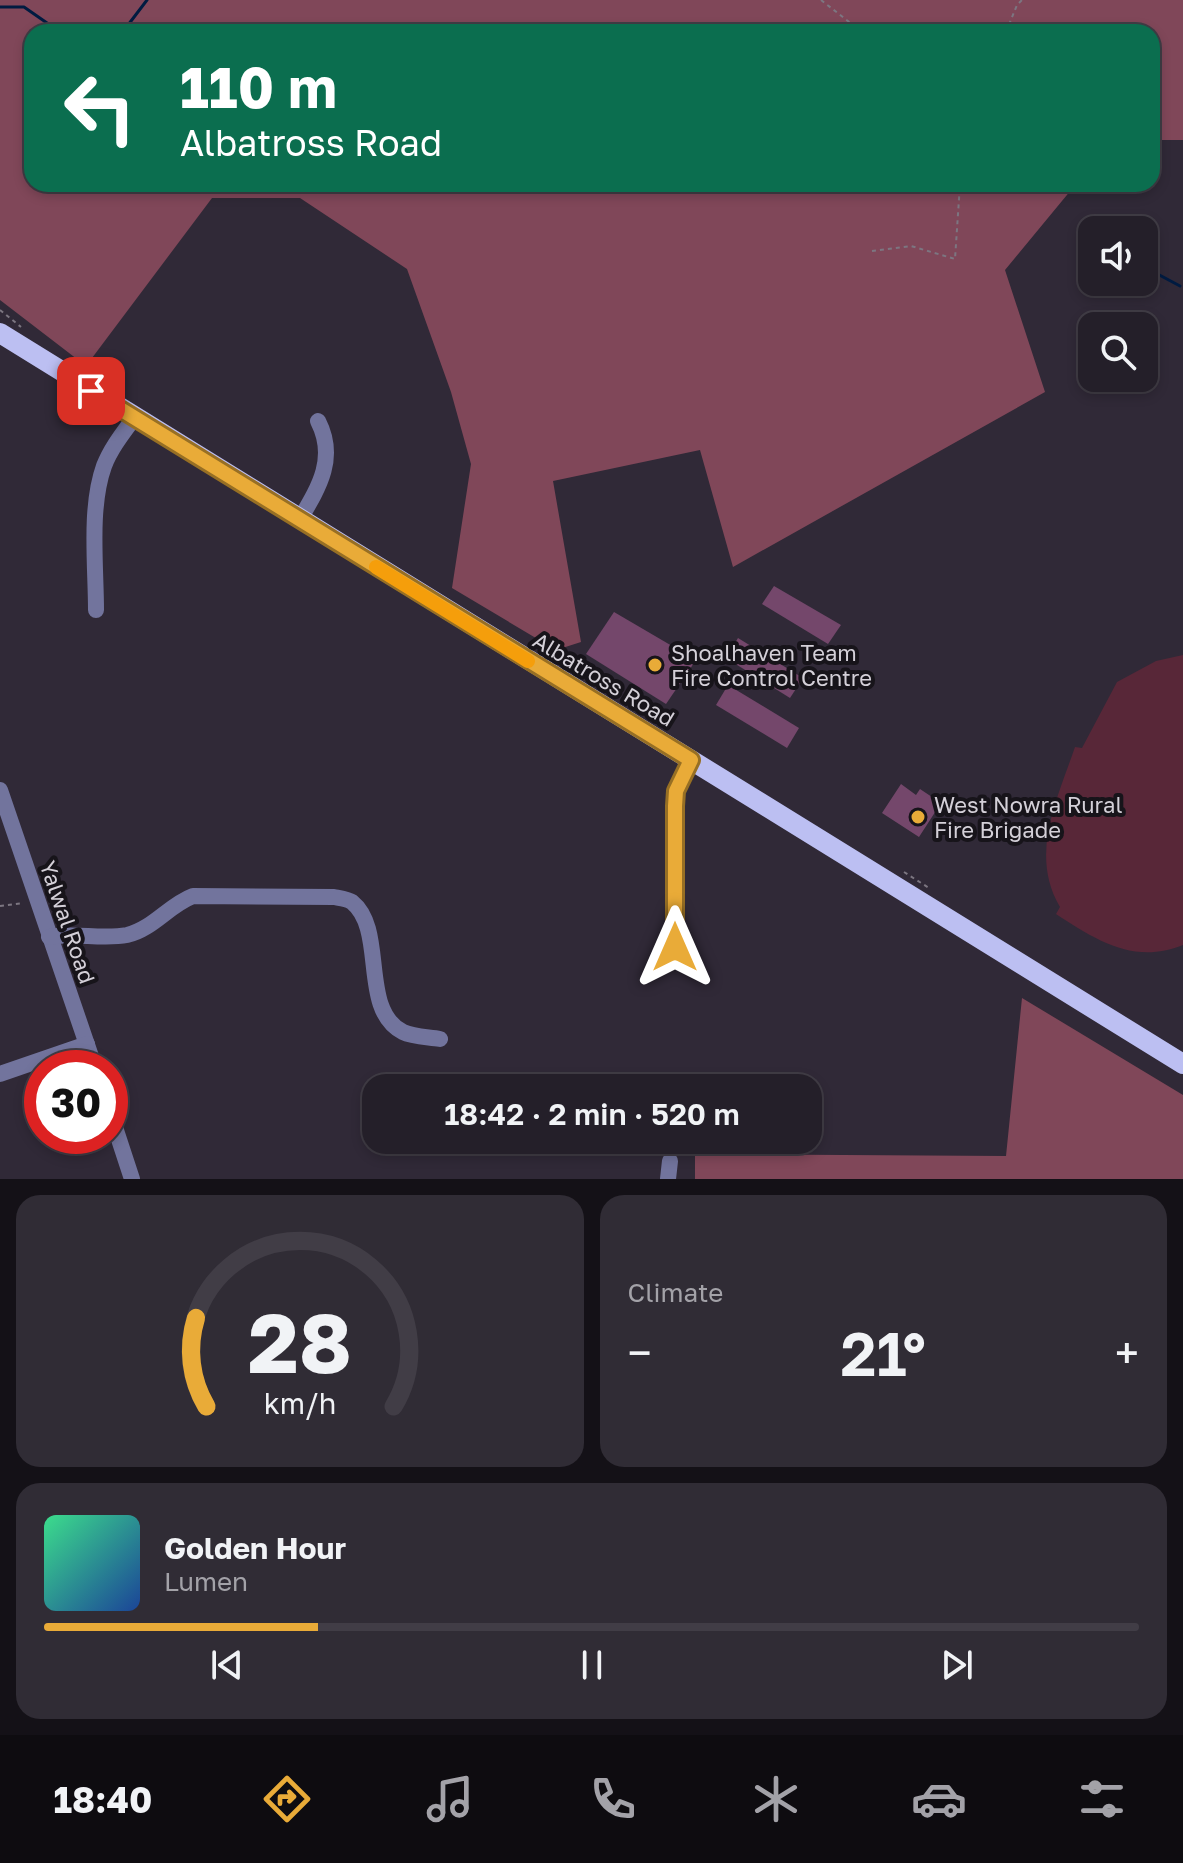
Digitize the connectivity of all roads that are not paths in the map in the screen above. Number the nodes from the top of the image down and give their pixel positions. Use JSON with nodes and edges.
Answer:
{"nodes":[{"id":1,"x":0,"y":333,"type":"edge"},
{"id":2,"x":134,"y":418,"type":"junction"},
{"id":3,"x":318,"y":421,"type":"dead end"},
{"id":4,"x":300,"y":519,"type":"junction"},
{"id":5,"x":96,"y":610,"type":"dead end"},
{"id":6,"x":691,"y":760,"type":"junction"},
{"id":7,"x":0,"y":790,"type":"edge"},
{"id":8,"x":49,"y":937,"type":"junction"},
{"id":9,"x":675,"y":947,"type":"dead end"},
{"id":10,"x":440,"y":1039,"type":"dead end"},
{"id":11,"x":87,"y":1044,"type":"junction"},
{"id":12,"x":89,"y":1050,"type":"edge"},
{"id":13,"x":1183,"y":1064,"type":"edge"},
{"id":14,"x":0,"y":1074,"type":"edge"},
{"id":15,"x":124,"y":1154,"type":"edge"},
{"id":16,"x":670,"y":1161,"type":"dead end"},
{"id":17,"x":132,"y":1179,"type":"edge"},
{"id":18,"x":668,"y":1179,"type":"edge"}],
"edges":[{"from":1,"to":2,"type":"main road","name":"Albatross Road"},
{"from":2,"to":4,"type":"main road","name":"Albatross Road"},
{"from":2,"to":5,"type":"street"},
{"from":3,"to":4,"type":"street"},
{"from":4,"to":6,"type":"main road","name":"Albatross Road"},
{"from":6,"to":9,"type":"street"},
{"from":6,"to":13,"type":"main road","name":"Albatross Road"},
{"from":7,"to":8,"type":"street","name":"Yalwal Road"},
{"from":8,"to":10,"type":"street"},
{"from":8,"to":11,"type":"street","name":"Yalwal Road"},
{"from":11,"to":12,"type":"street","name":"Yalwal Road"},
{"from":11,"to":14,"type":"street"},
{"from":15,"to":17,"type":"street"},
{"from":16,"to":18,"type":"street"}]}
